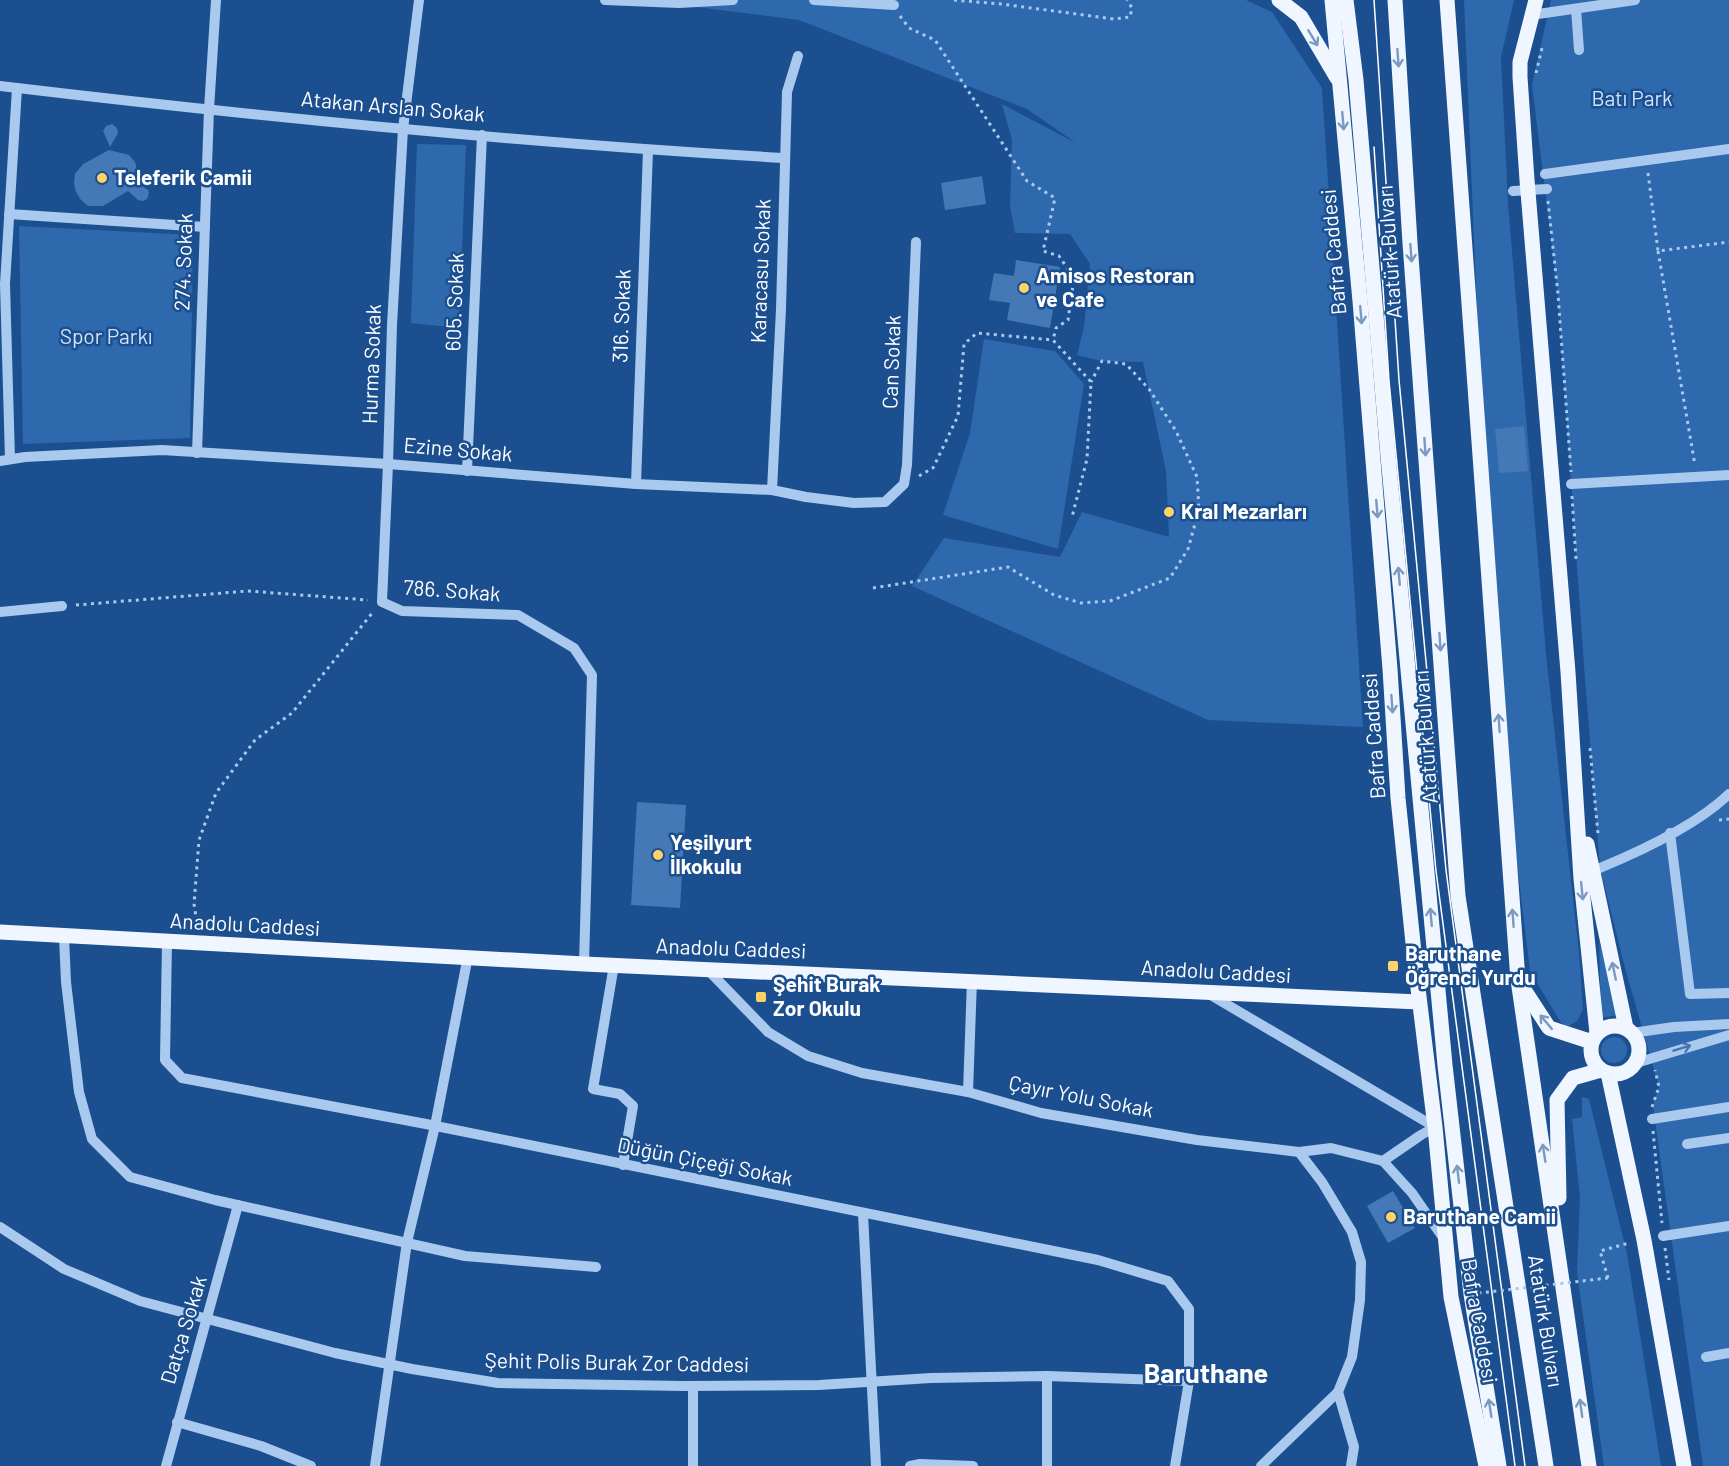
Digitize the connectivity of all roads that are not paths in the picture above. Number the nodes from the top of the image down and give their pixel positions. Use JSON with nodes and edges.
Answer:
{"nodes":[{"id":1,"x":216,"y":0,"type":"edge"},
{"id":2,"x":419,"y":0,"type":"edge"},
{"id":3,"x":605,"y":0,"type":"edge"},
{"id":4,"x":733,"y":0,"type":"edge"},
{"id":5,"x":814,"y":0,"type":"edge"},
{"id":6,"x":1279,"y":0,"type":"edge"},
{"id":7,"x":1332,"y":0,"type":"edge"},
{"id":8,"x":1346,"y":0,"type":"edge"},
{"id":9,"x":1395,"y":0,"type":"edge"},
{"id":10,"x":1447,"y":0,"type":"edge"},
{"id":11,"x":1635,"y":0,"type":"edge"},
{"id":12,"x":894,"y":5,"type":"road end"},
{"id":13,"x":1533,"y":7,"type":"edge"},
{"id":14,"x":1576,"y":9,"type":"junction"},
{"id":15,"x":1579,"y":50,"type":"dead end"},
{"id":16,"x":798,"y":56,"type":"dead end"},
{"id":17,"x":1340,"y":83,"type":"junction"},
{"id":18,"x":0,"y":86,"type":"edge"},
{"id":19,"x":17,"y":87,"type":"junction"},
{"id":20,"x":209,"y":109,"type":"junction"},
{"id":21,"x":403,"y":129,"type":"junction"},
{"id":22,"x":482,"y":135,"type":"junction"},
{"id":23,"x":1729,"y":148,"type":"edge"},
{"id":24,"x":648,"y":150,"type":"junction"},
{"id":25,"x":784,"y":158,"type":"junction"},
{"id":26,"x":1545,"y":174,"type":"dead end"},
{"id":27,"x":1547,"y":189,"type":"road end"},
{"id":28,"x":1520,"y":191,"type":"junction"},
{"id":29,"x":9,"y":214,"type":"junction"},
{"id":30,"x":205,"y":227,"type":"junction"},
{"id":31,"x":916,"y":242,"type":"dead end"},
{"id":32,"x":197,"y":453,"type":"junction"},
{"id":33,"x":5,"y":460,"type":"edge"},
{"id":34,"x":388,"y":464,"type":"junction"},
{"id":35,"x":467,"y":471,"type":"junction"},
{"id":36,"x":1729,"y":475,"type":"edge"},
{"id":37,"x":636,"y":484,"type":"junction"},
{"id":38,"x":904,"y":484,"type":"joint"},
{"id":39,"x":1571,"y":484,"type":"road end"},
{"id":40,"x":772,"y":490,"type":"junction"},
{"id":41,"x":382,"y":602,"type":"joint"},
{"id":42,"x":62,"y":606,"type":"road end"},
{"id":43,"x":0,"y":612,"type":"edge"},
{"id":44,"x":1575,"y":791,"type":"junction"},
{"id":45,"x":1729,"y":794,"type":"edge"},
{"id":46,"x":1670,"y":833,"type":"junction"},
{"id":47,"x":1600,"y":868,"type":"road end"},
{"id":48,"x":0,"y":932,"type":"edge"},
{"id":49,"x":40,"y":934,"type":"junction"},
{"id":50,"x":64,"y":937,"type":"junction"},
{"id":51,"x":167,"y":942,"type":"junction"},
{"id":52,"x":0,"y":943,"type":"edge"},
{"id":53,"x":468,"y":956,"type":"junction"},
{"id":54,"x":584,"y":964,"type":"junction"},
{"id":55,"x":614,"y":965,"type":"junction"},
{"id":56,"x":707,"y":969,"type":"junction"},
{"id":57,"x":972,"y":980,"type":"junction"},
{"id":58,"x":1518,"y":980,"type":"junction"},
{"id":59,"x":1206,"y":993,"type":"junction"},
{"id":60,"x":1729,"y":993,"type":"edge"},
{"id":61,"x":1419,"y":1002,"type":"junction"},
{"id":62,"x":1729,"y":1024,"type":"edge"},
{"id":63,"x":1629,"y":1030,"type":"junction"},
{"id":64,"x":1729,"y":1035,"type":"edge"},
{"id":65,"x":1594,"y":1038,"type":"junction"},
{"id":66,"x":1636,"y":1063,"type":"junction"},
{"id":67,"x":1604,"y":1072,"type":"junction"},
{"id":68,"x":968,"y":1092,"type":"junction"},
{"id":69,"x":1729,"y":1107,"type":"edge"},
{"id":70,"x":1652,"y":1119,"type":"road end"},
{"id":71,"x":435,"y":1126,"type":"junction"},
{"id":72,"x":1435,"y":1127,"type":"junction"},
{"id":73,"x":1729,"y":1138,"type":"edge"},
{"id":74,"x":1687,"y":1144,"type":"dead end"},
{"id":75,"x":1299,"y":1152,"type":"junction"},
{"id":76,"x":1383,"y":1161,"type":"junction"},
{"id":77,"x":623,"y":1165,"type":"junction"},
{"id":78,"x":238,"y":1205,"type":"junction"},
{"id":79,"x":862,"y":1214,"type":"junction"},
{"id":80,"x":1729,"y":1226,"type":"edge"},
{"id":81,"x":0,"y":1227,"type":"edge"},
{"id":82,"x":1663,"y":1236,"type":"road end"},
{"id":83,"x":1444,"y":1239,"type":"junction"},
{"id":84,"x":407,"y":1242,"type":"junction"},
{"id":85,"x":1560,"y":1258,"type":"junction"},
{"id":86,"x":596,"y":1267,"type":"dead end"},
{"id":87,"x":207,"y":1318,"type":"junction"},
{"id":88,"x":1729,"y":1353,"type":"edge"},
{"id":89,"x":1706,"y":1357,"type":"dead end"},
{"id":90,"x":389,"y":1364,"type":"junction"},
{"id":91,"x":1047,"y":1376,"type":"junction"},
{"id":92,"x":1190,"y":1381,"type":"junction"},
{"id":93,"x":870,"y":1382,"type":"junction"},
{"id":94,"x":693,"y":1386,"type":"junction"},
{"id":95,"x":1338,"y":1392,"type":"junction"},
{"id":96,"x":177,"y":1422,"type":"junction"},
{"id":97,"x":166,"y":1466,"type":"edge"},
{"id":98,"x":311,"y":1466,"type":"edge"},
{"id":99,"x":375,"y":1466,"type":"edge"},
{"id":100,"x":693,"y":1466,"type":"edge"},
{"id":101,"x":876,"y":1466,"type":"edge"},
{"id":102,"x":910,"y":1466,"type":"edge"},
{"id":103,"x":973,"y":1466,"type":"edge"},
{"id":104,"x":1047,"y":1466,"type":"edge"},
{"id":105,"x":1175,"y":1466,"type":"edge"},
{"id":106,"x":1261,"y":1466,"type":"edge"},
{"id":107,"x":1351,"y":1466,"type":"edge"},
{"id":108,"x":1486,"y":1466,"type":"edge"},
{"id":109,"x":1499,"y":1466,"type":"edge"},
{"id":110,"x":1546,"y":1466,"type":"edge"},
{"id":111,"x":1589,"y":1466,"type":"edge"},
{"id":112,"x":1684,"y":1466,"type":"edge"}],
"edges":[{"from":1,"to":20,"type":"street","name":"274. Sokak"},
{"from":2,"to":21,"type":"street","name":"Hurma Sokak"},
{"from":3,"to":4,"type":"street"},
{"from":5,"to":12,"type":"street"},
{"from":6,"to":17,"type":"main road","one_way":true},
{"from":7,"to":17,"type":"main road","name":"Bafra Caddesi"},
{"from":109,"to":8,"type":"main road","name":"Bafra Caddesi","one_way":true},
{"from":9,"to":110,"type":"main road","name":"Atatürk Bulvarı","one_way":true},
{"from":58,"to":10,"type":"main road","name":"Atatürk Bulvarı","one_way":true},
{"from":11,"to":14,"type":"street"},
{"from":13,"to":14,"type":"street"},
{"from":13,"to":28,"type":"main road"},
{"from":14,"to":15,"type":"street"},
{"from":16,"to":25,"type":"street","name":"Karacasu Sokak"},
{"from":17,"to":61,"type":"main road","name":"Bafra Caddesi","one_way":true},
{"from":18,"to":19,"type":"street","name":"Atakan Arslan Sokak"},
{"from":19,"to":20,"type":"street","name":"Atakan Arslan Sokak"},
{"from":19,"to":29,"type":"street"},
{"from":20,"to":21,"type":"street","name":"Atakan Arslan Sokak"},
{"from":20,"to":30,"type":"street","name":"274. Sokak"},
{"from":21,"to":22,"type":"street","name":"Atakan Arslan Sokak"},
{"from":21,"to":34,"type":"street","name":"Hurma Sokak"},
{"from":22,"to":24,"type":"street","name":"Atakan Arslan Sokak"},
{"from":22,"to":35,"type":"street","name":"605. Sokak"},
{"from":23,"to":26,"type":"street"},
{"from":24,"to":25,"type":"street","name":"Atakan Arslan Sokak"},
{"from":24,"to":37,"type":"street","name":"316. Sokak"},
{"from":25,"to":40,"type":"street","name":"Karacasu Sokak"},
{"from":27,"to":28,"type":"street"},
{"from":28,"to":44,"type":"main road"},
{"from":29,"to":30,"type":"street"},
{"from":29,"to":33,"type":"street"},
{"from":30,"to":32,"type":"street","name":"274. Sokak"},
{"from":31,"to":38,"type":"street","name":"Can Sokak"},
{"from":32,"to":33,"type":"street","name":"Ezine Sokak"},
{"from":32,"to":34,"type":"street","name":"Ezine Sokak"},
{"from":34,"to":35,"type":"street","name":"Ezine Sokak"},
{"from":34,"to":41,"type":"street","name":"Hurma Sokak"},
{"from":35,"to":37,"type":"street","name":"Ezine Sokak"},
{"from":36,"to":39,"type":"street"},
{"from":37,"to":40,"type":"street","name":"Ezine Sokak"},
{"from":38,"to":40,"type":"street","name":"Ezine Sokak"},
{"from":41,"to":54,"type":"street","name":"786. Sokak"},
{"from":42,"to":43,"type":"street"},
{"from":63,"to":44,"type":"main road","one_way":true},
{"from":44,"to":65,"type":"main road","one_way":true},
{"from":45,"to":46,"type":"street"},
{"from":46,"to":47,"type":"street"},
{"from":46,"to":60,"type":"street"},
{"from":48,"to":49,"type":"main road","name":"Anadolu Caddesi"},
{"from":49,"to":50,"type":"main road","name":"Anadolu Caddesi"},
{"from":49,"to":52,"type":"main road"},
{"from":50,"to":51,"type":"main road","name":"Anadolu Caddesi"},
{"from":50,"to":78,"type":"street"},
{"from":51,"to":53,"type":"main road","name":"Anadolu Caddesi"},
{"from":51,"to":71,"type":"street","name":"Düğün Çiçeği Sokak"},
{"from":53,"to":54,"type":"main road","name":"Anadolu Caddesi"},
{"from":53,"to":71,"type":"street"},
{"from":54,"to":55,"type":"main road","name":"Anadolu Caddesi"},
{"from":55,"to":56,"type":"main road","name":"Anadolu Caddesi"},
{"from":55,"to":77,"type":"street"},
{"from":56,"to":57,"type":"main road","name":"Anadolu Caddesi"},
{"from":56,"to":68,"type":"street","name":"Çayır Yolu Sokak"},
{"from":57,"to":59,"type":"main road","name":"Anadolu Caddesi"},
{"from":57,"to":68,"type":"street"},
{"from":65,"to":58,"type":"main road","one_way":true},
{"from":85,"to":58,"type":"main road","name":"Atatürk Bulvarı","one_way":true},
{"from":59,"to":61,"type":"main road","name":"Anadolu Caddesi"},
{"from":59,"to":72,"type":"street"},
{"from":61,"to":72,"type":"main road","name":"Bafra Caddesi"},
{"from":62,"to":63,"type":"street"},
{"from":63,"to":65,"type":"main road"},
{"from":63,"to":66,"type":"main road"},
{"from":66,"to":64,"type":"street","one_way":true},
{"from":65,"to":67,"type":"main road"},
{"from":66,"to":67,"type":"main road"},
{"from":67,"to":85,"type":"main road"},
{"from":67,"to":112,"type":"main road"},
{"from":68,"to":75,"type":"street","name":"Çayır Yolu Sokak"},
{"from":69,"to":70,"type":"street"},
{"from":71,"to":77,"type":"street","name":"Düğün Çiçeği Sokak"},
{"from":71,"to":84,"type":"street"},
{"from":72,"to":76,"type":"street"},
{"from":72,"to":83,"type":"main road","name":"Bafra Caddesi"},
{"from":73,"to":74,"type":"street"},
{"from":75,"to":76,"type":"street","name":"Çayır Yolu Sokak"},
{"from":75,"to":95,"type":"street"},
{"from":76,"to":83,"type":"street"},
{"from":77,"to":79,"type":"street","name":"Düğün Çiçeği Sokak"},
{"from":78,"to":84,"type":"street"},
{"from":78,"to":87,"type":"street","name":"Datça Sokak"},
{"from":79,"to":92,"type":"street","name":"Düğün Çiçeği Sokak"},
{"from":79,"to":93,"type":"street"},
{"from":80,"to":82,"type":"street"},
{"from":81,"to":87,"type":"street","name":"Şehit Polis Burak Zor Caddesi"},
{"from":83,"to":108,"type":"main road","name":"Bafra Caddesi"},
{"from":84,"to":86,"type":"street"},
{"from":84,"to":90,"type":"street"},
{"from":111,"to":85,"type":"main road","name":"Atatürk Bulvarı","one_way":true},
{"from":87,"to":90,"type":"street","name":"Şehit Polis Burak Zor Caddesi"},
{"from":87,"to":96,"type":"street","name":"Datça Sokak"},
{"from":88,"to":89,"type":"street"},
{"from":90,"to":94,"type":"street","name":"Şehit Polis Burak Zor Caddesi"},
{"from":90,"to":99,"type":"street"},
{"from":91,"to":92,"type":"street","name":"Şehit Polis Burak Zor Caddesi"},
{"from":91,"to":93,"type":"street","name":"Şehit Polis Burak Zor Caddesi"},
{"from":91,"to":104,"type":"street"},
{"from":92,"to":105,"type":"street","name":"Düğün Çiçeği Sokak"},
{"from":93,"to":94,"type":"street","name":"Şehit Polis Burak Zor Caddesi"},
{"from":93,"to":101,"type":"street"},
{"from":94,"to":100,"type":"street"},
{"from":95,"to":106,"type":"street"},
{"from":95,"to":107,"type":"street"},
{"from":96,"to":97,"type":"street","name":"Datça Sokak"},
{"from":96,"to":98,"type":"street"},
{"from":102,"to":103,"type":"street"}]}
